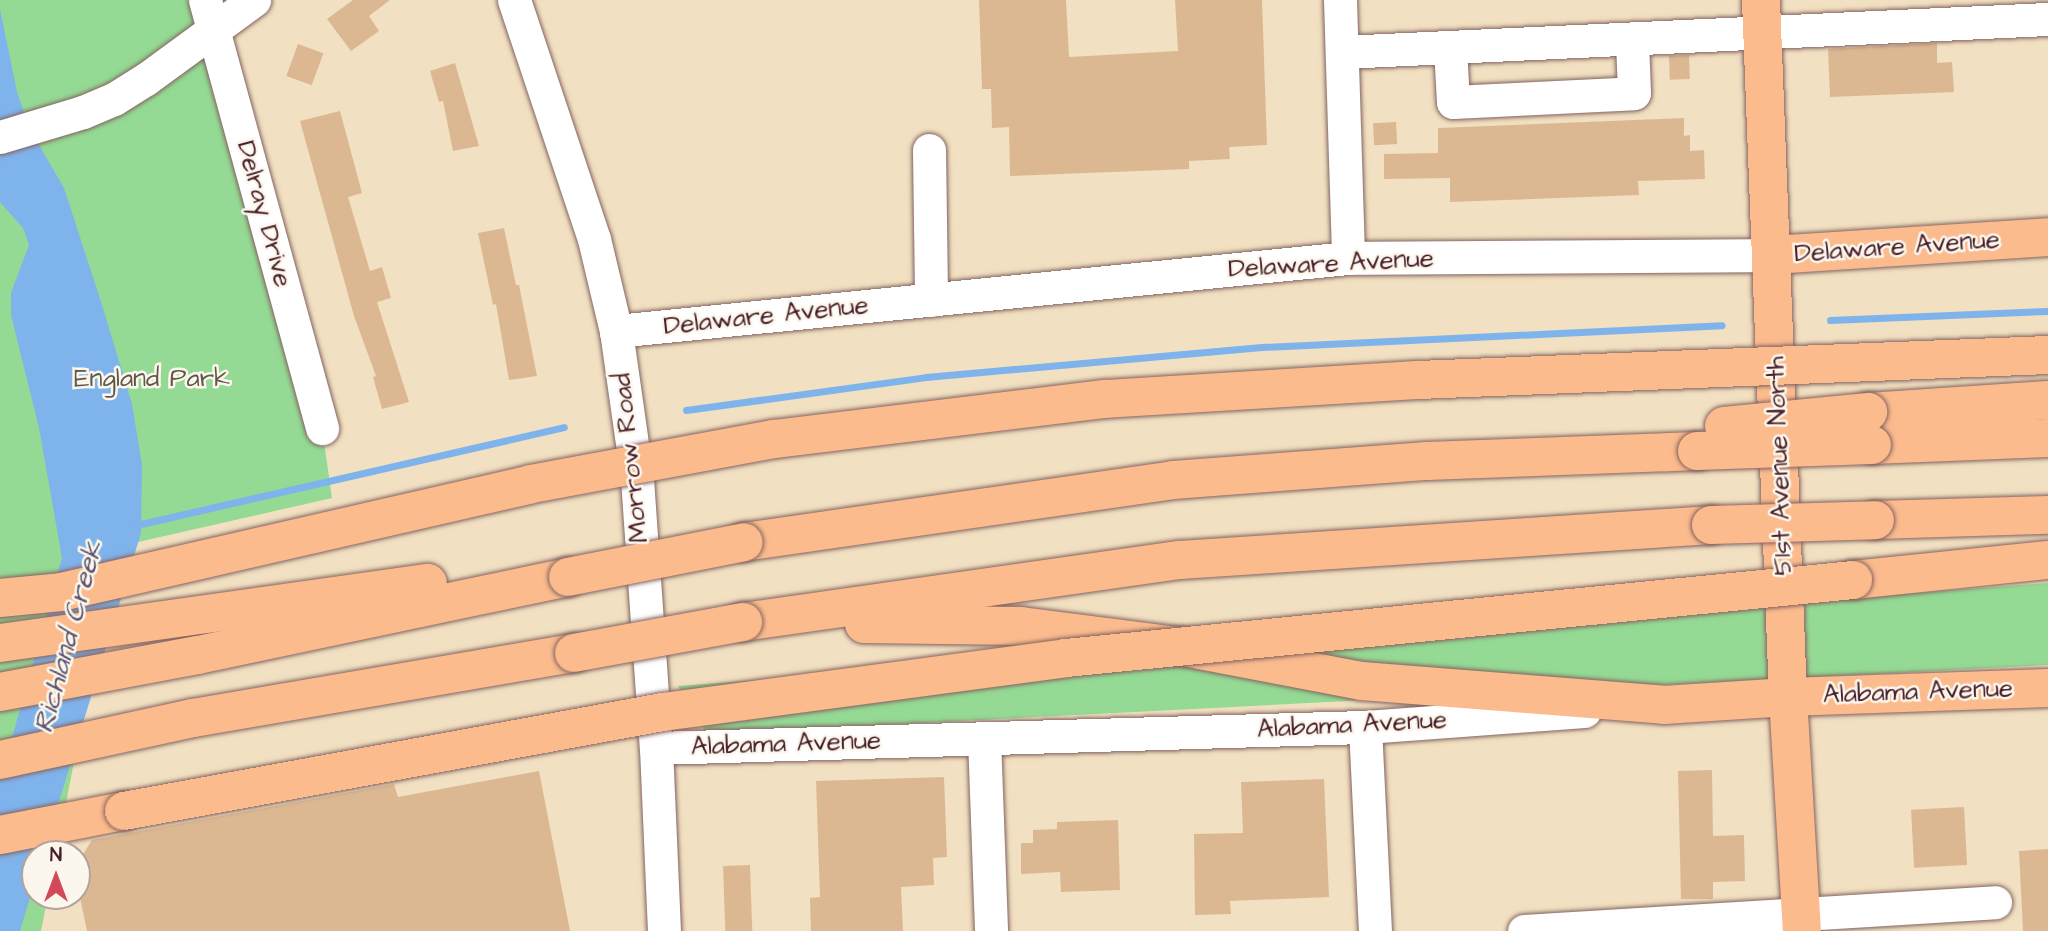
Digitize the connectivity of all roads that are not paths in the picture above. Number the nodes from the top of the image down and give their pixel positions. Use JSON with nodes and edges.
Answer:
{"nodes":[{"id":1,"x":254,"y":0,"type":"edge"},
{"id":2,"x":514,"y":0,"type":"edge"},
{"id":3,"x":1340,"y":0,"type":"edge"},
{"id":4,"x":210,"y":15,"type":"edge"},
{"id":5,"x":1762,"y":17,"type":"edge"},
{"id":6,"x":2048,"y":19,"type":"edge"},
{"id":7,"x":1632,"y":40,"type":"junction"},
{"id":8,"x":1450,"y":47,"type":"junction"},
{"id":9,"x":1342,"y":52,"type":"junction"},
{"id":10,"x":0,"y":137,"type":"edge"},
{"id":11,"x":929,"y":150,"type":"dead end"},
{"id":12,"x":2048,"y":237,"type":"edge"},
{"id":13,"x":1772,"y":255,"type":"junction"},
{"id":14,"x":1348,"y":258,"type":"junction"},
{"id":15,"x":931,"y":300,"type":"junction"},
{"id":16,"x":616,"y":331,"type":"junction"},
{"id":17,"x":2048,"y":355,"type":"edge"},
{"id":18,"x":2048,"y":400,"type":"edge"},
{"id":19,"x":322,"y":428,"type":"dead end"},
{"id":20,"x":1870,"y":429,"type":"junction"},
{"id":21,"x":2048,"y":438,"type":"edge"},
{"id":22,"x":2048,"y":515,"type":"edge"},
{"id":23,"x":2048,"y":560,"type":"edge"},
{"id":24,"x":568,"y":571,"type":"junction"},
{"id":25,"x":0,"y":598,"type":"edge"},
{"id":26,"x":743,"y":622,"type":"junction"},
{"id":27,"x":0,"y":643,"type":"edge"},
{"id":28,"x":2048,"y":688,"type":"edge"},
{"id":29,"x":0,"y":692,"type":"edge"},
{"id":30,"x":1788,"y":697,"type":"junction"},
{"id":31,"x":1664,"y":705,"type":"junction"},
{"id":32,"x":1365,"y":727,"type":"junction"},
{"id":33,"x":984,"y":738,"type":"junction"},
{"id":34,"x":656,"y":748,"type":"junction"},
{"id":35,"x":0,"y":760,"type":"edge"},
{"id":36,"x":0,"y":835,"type":"edge"},
{"id":37,"x":1995,"y":902,"type":"dead end"},
{"id":38,"x":1802,"y":922,"type":"edge"},
{"id":39,"x":664,"y":931,"type":"edge"},
{"id":40,"x":991,"y":931,"type":"edge"},
{"id":41,"x":1375,"y":931,"type":"edge"},
{"id":42,"x":1541,"y":931,"type":"edge"}],
"edges":[{"from":1,"to":4,"type":"street"},
{"from":2,"to":16,"type":"street","name":"Morrow Road"},
{"from":3,"to":9,"type":"street"},
{"from":4,"to":10,"type":"street"},
{"from":4,"to":19,"type":"street","name":"Delray Drive"},
{"from":5,"to":6,"type":"street"},
{"from":5,"to":7,"type":"street"},
{"from":5,"to":13,"type":"main road","name":"51st Avenue North"},
{"from":7,"to":8,"type":"street"},
{"from":7,"to":8,"type":"street"},
{"from":8,"to":9,"type":"street"},
{"from":9,"to":14,"type":"street"},
{"from":11,"to":15,"type":"street"},
{"from":12,"to":13,"type":"main road","name":"Delaware Avenue"},
{"from":13,"to":14,"type":"street","name":"Delaware Avenue"},
{"from":13,"to":30,"type":"main road","name":"51st Avenue North"},
{"from":14,"to":15,"type":"street","name":"Delaware Avenue"},
{"from":15,"to":16,"type":"street","name":"Delaware Avenue"},
{"from":16,"to":34,"type":"street","name":"Morrow Road"},
{"from":17,"to":25,"type":"main road","bridge":true},
{"from":18,"to":20,"type":"main road"},
{"from":20,"to":21,"type":"main road"},
{"from":20,"to":24,"type":"main road","bridge":true},
{"from":22,"to":26,"type":"main road","bridge":true},
{"from":23,"to":36,"type":"main road","bridge":true},
{"from":24,"to":27,"type":"main road"},
{"from":24,"to":29,"type":"main road"},
{"from":26,"to":31,"type":"main road"},
{"from":26,"to":35,"type":"main road","bridge":true},
{"from":28,"to":30,"type":"main road","name":"Alabama Avenue"},
{"from":30,"to":31,"type":"main road","name":"Alabama Avenue"},
{"from":30,"to":38,"type":"main road","name":"51st Avenue North"},
{"from":31,"to":32,"type":"street","name":"Alabama Avenue"},
{"from":32,"to":33,"type":"street","name":"Alabama Avenue"},
{"from":32,"to":41,"type":"street"},
{"from":33,"to":34,"type":"street","name":"Alabama Avenue"},
{"from":33,"to":40,"type":"street"},
{"from":34,"to":39,"type":"street","name":"Morrow Road"},
{"from":37,"to":38,"type":"street"},
{"from":38,"to":42,"type":"street"}]}
